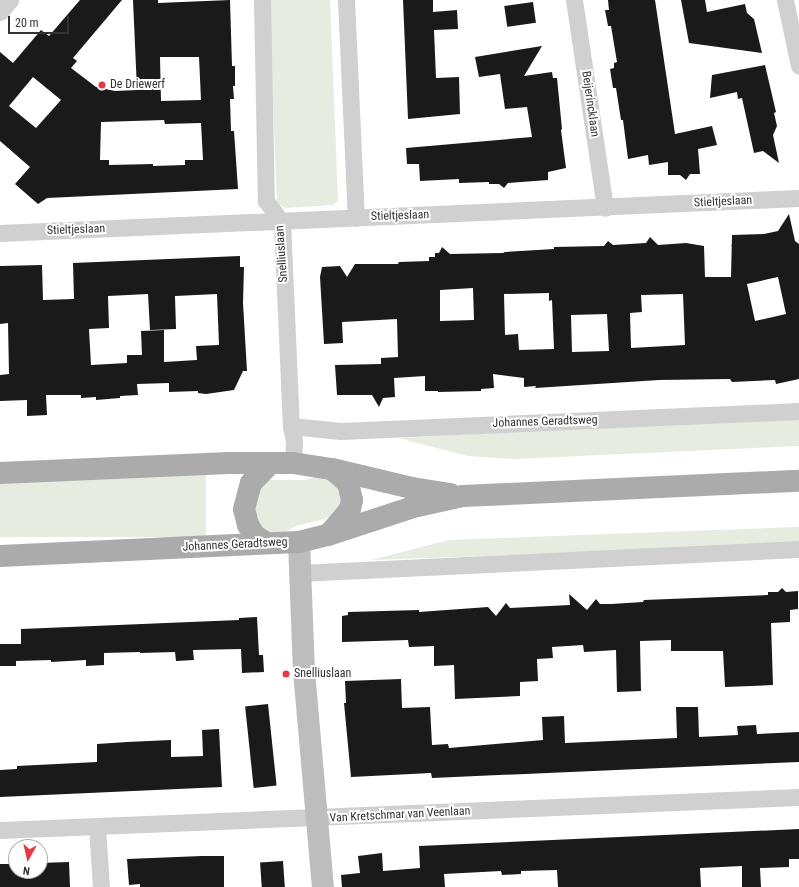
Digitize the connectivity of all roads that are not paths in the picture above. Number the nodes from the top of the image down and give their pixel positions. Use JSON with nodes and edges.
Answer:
{"nodes":[{"id":1,"x":10,"y":0,"type":"edge"},
{"id":2,"x":262,"y":0,"type":"edge"},
{"id":3,"x":346,"y":0,"type":"edge"},
{"id":4,"x":574,"y":0,"type":"edge"},
{"id":5,"x":785,"y":0,"type":"edge"},
{"id":6,"x":0,"y":12,"type":"edge"},
{"id":7,"x":799,"y":66,"type":"edge"},
{"id":8,"x":799,"y":198,"type":"edge"},
{"id":9,"x":605,"y":208,"type":"junction"},
{"id":10,"x":356,"y":218,"type":"junction"},
{"id":11,"x":282,"y":222,"type":"junction"},
{"id":12,"x":0,"y":233,"type":"edge"},
{"id":13,"x":799,"y":411,"type":"edge"},
{"id":14,"x":291,"y":426,"type":"junction"},
{"id":15,"x":271,"y":463,"type":"junction"},
{"id":16,"x":293,"y":464,"type":"junction"},
{"id":17,"x":332,"y":469,"type":"junction"},
{"id":18,"x":0,"y":473,"type":"edge"},
{"id":19,"x":799,"y":482,"type":"edge"},
{"id":20,"x":463,"y":496,"type":"junction"},
{"id":21,"x":328,"y":535,"type":"junction"},
{"id":22,"x":298,"y":542,"type":"junction"},
{"id":23,"x":267,"y":543,"type":"junction"},
{"id":24,"x":799,"y":549,"type":"edge"},
{"id":25,"x":0,"y":556,"type":"edge"},
{"id":26,"x":299,"y":573,"type":"junction"},
{"id":27,"x":799,"y":797,"type":"edge"},
{"id":28,"x":316,"y":818,"type":"junction"},
{"id":29,"x":97,"y":827,"type":"junction"},
{"id":30,"x":0,"y":830,"type":"edge"},
{"id":31,"x":101,"y":887,"type":"edge"},
{"id":32,"x":323,"y":887,"type":"edge"}],
"edges":[{"from":1,"to":6,"type":"street"},
{"from":2,"to":11,"type":"street","name":"Snelliuslaan"},
{"from":3,"to":10,"type":"street"},
{"from":4,"to":9,"type":"street","name":"Beijerincklaan"},
{"from":5,"to":7,"type":"street"},
{"from":8,"to":9,"type":"street","name":"Stieltjeslaan"},
{"from":9,"to":10,"type":"street","name":"Stieltjeslaan"},
{"from":10,"to":11,"type":"street","name":"Stieltjeslaan"},
{"from":11,"to":12,"type":"street","name":"Stieltjeslaan"},
{"from":11,"to":14,"type":"street","name":"Snelliuslaan"},
{"from":13,"to":14,"type":"street","name":"Johannes Geradtsweg"},
{"from":14,"to":16,"type":"street","name":"Snelliuslaan"},
{"from":15,"to":16,"type":"main road","name":"Johannes Geradtsweg"},
{"from":15,"to":18,"type":"main road","name":"Johannes Geradtsweg"},
{"from":15,"to":23,"type":"main road"},
{"from":16,"to":17,"type":"main road","name":"Johannes Geradtsweg"},
{"from":17,"to":20,"type":"main road","name":"Johannes Geradtsweg"},
{"from":17,"to":21,"type":"main road"},
{"from":19,"to":20,"type":"main road","name":"Johannes Geradtsweg"},
{"from":20,"to":21,"type":"main road","name":"Johannes Geradtsweg"},
{"from":21,"to":22,"type":"main road","name":"Johannes Geradtsweg"},
{"from":22,"to":23,"type":"main road","name":"Johannes Geradtsweg"},
{"from":22,"to":26,"type":"street"},
{"from":23,"to":25,"type":"main road","name":"Johannes Geradtsweg"},
{"from":24,"to":26,"type":"street"},
{"from":26,"to":28,"type":"street"},
{"from":27,"to":28,"type":"street","name":"Van Kretschmar van Veenlaan"},
{"from":28,"to":29,"type":"street","name":"Van Kretschmar van Veenlaan"},
{"from":28,"to":32,"type":"street"},
{"from":29,"to":30,"type":"street","name":"Van Kretschmar van Veenlaan"},
{"from":29,"to":31,"type":"street"}]}
